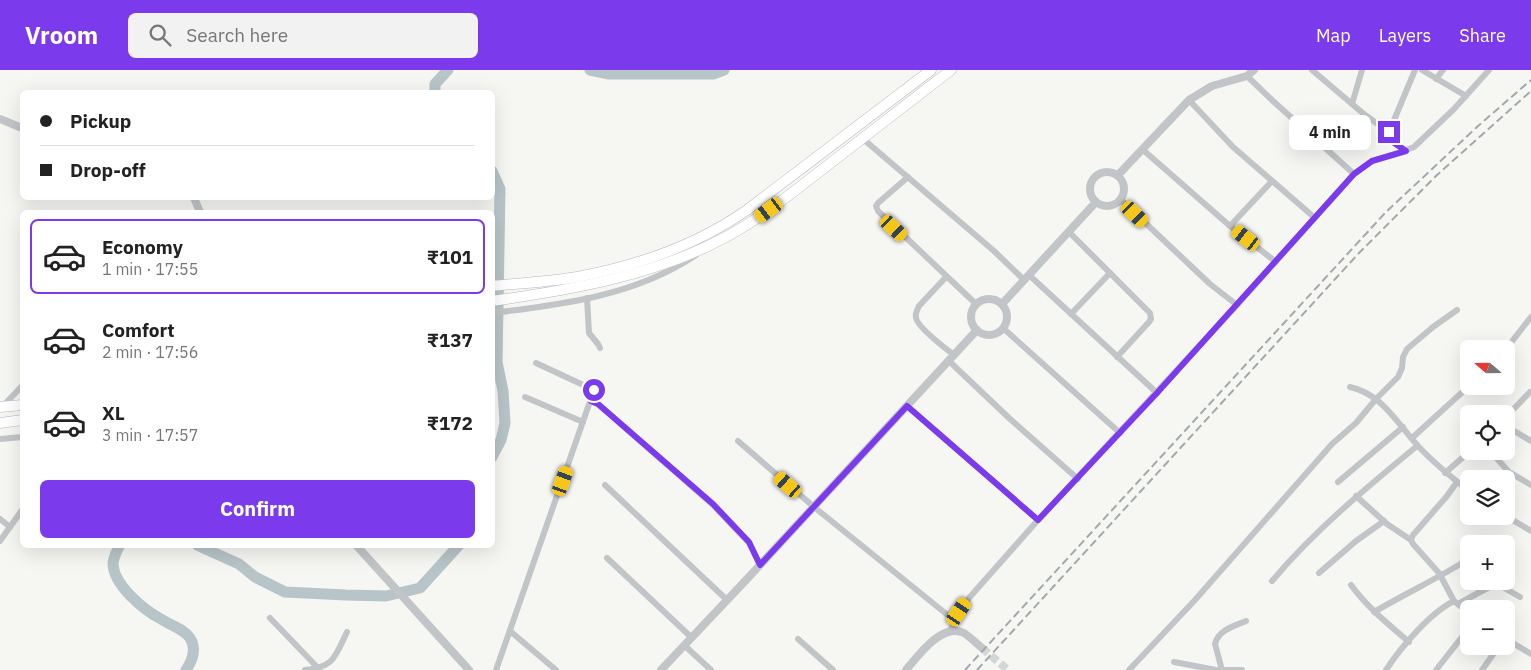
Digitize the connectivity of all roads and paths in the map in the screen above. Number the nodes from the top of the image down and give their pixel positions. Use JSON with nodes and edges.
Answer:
{"nodes":[{"id":1,"x":931,"y":70,"type":"edge"},
{"id":2,"x":951,"y":70,"type":"edge"},
{"id":3,"x":1254,"y":70,"type":"edge"},
{"id":4,"x":1312,"y":70,"type":"edge"},
{"id":5,"x":1362,"y":70,"type":"edge"},
{"id":6,"x":1415,"y":70,"type":"edge"},
{"id":7,"x":1422,"y":70,"type":"edge"},
{"id":8,"x":1443,"y":70,"type":"edge"},
{"id":9,"x":1489,"y":70,"type":"edge"},
{"id":10,"x":1247,"y":76,"type":"junction"},
{"id":11,"x":1436,"y":78,"type":"junction"},
{"id":12,"x":1466,"y":96,"type":"junction"},
{"id":13,"x":1189,"y":100,"type":"junction"},
{"id":14,"x":1352,"y":104,"type":"junction"},
{"id":15,"x":0,"y":120,"type":"edge"},
{"id":16,"x":20,"y":127,"type":"edge"},
{"id":17,"x":1389,"y":132,"type":"junction"},
{"id":18,"x":862,"y":138,"type":"junction"},
{"id":19,"x":1142,"y":149,"type":"junction"},
{"id":20,"x":1406,"y":151,"type":"junction"},
{"id":21,"x":1354,"y":174,"type":"junction"},
{"id":22,"x":1118,"y":175,"type":"junction"},
{"id":23,"x":908,"y":177,"type":"junction"},
{"id":24,"x":1272,"y":181,"type":"junction"},
{"id":25,"x":1120,"y":200,"type":"junction"},
{"id":26,"x":1096,"y":202,"type":"junction"},
{"id":27,"x":1315,"y":218,"type":"junction"},
{"id":28,"x":1230,"y":226,"type":"junction"},
{"id":29,"x":1068,"y":232,"type":"junction"},
{"id":30,"x":712,"y":244,"type":"junction"},
{"id":31,"x":1276,"y":262,"type":"junction"},
{"id":32,"x":1110,"y":273,"type":"junction"},
{"id":33,"x":946,"y":277,"type":"junction"},
{"id":34,"x":1026,"y":278,"type":"junction"},
{"id":35,"x":495,"y":286,"type":"edge"},
{"id":36,"x":587,"y":298,"type":"junction"},
{"id":37,"x":495,"y":301,"type":"edge"},
{"id":38,"x":976,"y":304,"type":"junction"},
{"id":39,"x":1002,"y":304,"type":"junction"},
{"id":40,"x":1237,"y":305,"type":"junction"},
{"id":41,"x":1457,"y":310,"type":"dead end"},
{"id":42,"x":495,"y":313,"type":"edge"},
{"id":43,"x":1071,"y":314,"type":"junction"},
{"id":44,"x":1531,"y":317,"type":"edge"},
{"id":45,"x":1003,"y":328,"type":"junction"},
{"id":46,"x":978,"y":330,"type":"junction"},
{"id":47,"x":1513,"y":340,"type":"edge"},
{"id":48,"x":600,"y":348,"type":"dead end"},
{"id":49,"x":1117,"y":357,"type":"junction"},
{"id":50,"x":951,"y":358,"type":"junction"},
{"id":51,"x":536,"y":363,"type":"dead end"},
{"id":52,"x":1350,"y":387,"type":"dead end"},
{"id":53,"x":20,"y":388,"type":"edge"},
{"id":54,"x":1530,"y":392,"type":"edge"},
{"id":55,"x":1157,"y":393,"type":"junction"},
{"id":56,"x":1460,"y":394,"type":"edge"},
{"id":57,"x":525,"y":397,"type":"dead end"},
{"id":58,"x":1376,"y":399,"type":"junction"},
{"id":59,"x":591,"y":401,"type":"junction"},
{"id":60,"x":20,"y":405,"type":"edge"},
{"id":61,"x":907,"y":406,"type":"junction"},
{"id":62,"x":1,"y":407,"type":"edge"},
{"id":63,"x":1515,"y":407,"type":"edge"},
{"id":64,"x":20,"y":420,"type":"edge"},
{"id":65,"x":583,"y":422,"type":"junction"},
{"id":66,"x":0,"y":423,"type":"edge"},
{"id":67,"x":1403,"y":427,"type":"junction"},
{"id":68,"x":1515,"y":431,"type":"edge"},
{"id":69,"x":1120,"y":434,"type":"junction"},
{"id":70,"x":20,"y":437,"type":"edge"},
{"id":71,"x":1412,"y":438,"type":"junction"},
{"id":72,"x":0,"y":439,"type":"edge"},
{"id":73,"x":738,"y":441,"type":"dead end"},
{"id":74,"x":1531,"y":441,"type":"edge"},
{"id":75,"x":1417,"y":446,"type":"junction"},
{"id":76,"x":1460,"y":459,"type":"edge"},
{"id":77,"x":1498,"y":460,"type":"edge"},
{"id":78,"x":1445,"y":472,"type":"junction"},
{"id":79,"x":1078,"y":479,"type":"junction"},
{"id":80,"x":1338,"y":482,"type":"dead end"},
{"id":81,"x":1457,"y":482,"type":"junction"},
{"id":82,"x":1460,"y":484,"type":"edge"},
{"id":83,"x":606,"y":485,"type":"dead end"},
{"id":84,"x":1531,"y":485,"type":"edge"},
{"id":85,"x":1356,"y":496,"type":"junction"},
{"id":86,"x":814,"y":507,"type":"junction"},
{"id":87,"x":20,"y":513,"type":"edge"},
{"id":88,"x":0,"y":519,"type":"edge"},
{"id":89,"x":1038,"y":520,"type":"junction"},
{"id":90,"x":1384,"y":521,"type":"junction"},
{"id":91,"x":1515,"y":521,"type":"edge"},
{"id":92,"x":10,"y":527,"type":"junction"},
{"id":93,"x":1531,"y":531,"type":"edge"},
{"id":94,"x":1411,"y":540,"type":"junction"},
{"id":95,"x":0,"y":541,"type":"edge"},
{"id":96,"x":359,"y":548,"type":"edge"},
{"id":97,"x":607,"y":558,"type":"dead end"},
{"id":98,"x":1460,"y":564,"type":"edge"},
{"id":99,"x":760,"y":565,"type":"junction"},
{"id":100,"x":1319,"y":573,"type":"dead end"},
{"id":101,"x":1441,"y":576,"type":"junction"},
{"id":102,"x":1272,"y":581,"type":"dead end"},
{"id":103,"x":1351,"y":585,"type":"dead end"},
{"id":104,"x":1520,"y":597,"type":"dead end"},
{"id":105,"x":727,"y":600,"type":"junction"},
{"id":106,"x":1456,"y":602,"type":"junction"},
{"id":107,"x":1460,"y":605,"type":"edge"},
{"id":108,"x":1374,"y":612,"type":"junction"},
{"id":109,"x":270,"y":618,"type":"dead end"},
{"id":110,"x":955,"y":621,"type":"junction"},
{"id":111,"x":1246,"y":621,"type":"dead end"},
{"id":112,"x":950,"y":630,"type":"junction"},
{"id":113,"x":347,"y":632,"type":"dead end"},
{"id":114,"x":510,"y":632,"type":"junction"},
{"id":115,"x":691,"y":637,"type":"junction"},
{"id":116,"x":1460,"y":639,"type":"edge"},
{"id":117,"x":798,"y":640,"type":"dead end"},
{"id":118,"x":1409,"y":642,"type":"junction"},
{"id":119,"x":1515,"y":644,"type":"edge"},
{"id":120,"x":684,"y":645,"type":"junction"},
{"id":121,"x":982,"y":648,"type":"tunnel mouth"},
{"id":122,"x":1531,"y":654,"type":"edge"},
{"id":123,"x":1492,"y":655,"type":"edge"},
{"id":124,"x":1174,"y":662,"type":"dead end"},
{"id":125,"x":319,"y":669,"type":"edge"},
{"id":126,"x":306,"y":670,"type":"edge"},
{"id":127,"x":469,"y":670,"type":"edge"},
{"id":128,"x":496,"y":670,"type":"edge"},
{"id":129,"x":556,"y":670,"type":"edge"},
{"id":130,"x":660,"y":670,"type":"edge"},
{"id":131,"x":711,"y":670,"type":"edge"},
{"id":132,"x":833,"y":670,"type":"edge"},
{"id":133,"x":906,"y":670,"type":"edge"},
{"id":134,"x":1129,"y":670,"type":"edge"},
{"id":135,"x":1222,"y":670,"type":"edge"},
{"id":136,"x":1242,"y":670,"type":"edge"},
{"id":137,"x":1386,"y":670,"type":"edge"},
{"id":138,"x":1436,"y":670,"type":"edge"},
{"id":139,"x":1482,"y":670,"type":"edge"}],
"edges":[{"from":1,"to":35,"type":"highway"},
{"from":2,"to":18,"type":"highway"},
{"from":3,"to":10,"type":"street"},
{"from":4,"to":14,"type":"street"},
{"from":5,"to":14,"type":"street"},
{"from":6,"to":17,"type":"street"},
{"from":7,"to":11,"type":"street"},
{"from":8,"to":11,"type":"street"},
{"from":9,"to":12,"type":"street"},
{"from":10,"to":13,"type":"street"},
{"from":10,"to":21,"type":"street"},
{"from":11,"to":12,"type":"street"},
{"from":12,"to":20,"type":"street"},
{"from":13,"to":19,"type":"street"},
{"from":13,"to":24,"type":"street"},
{"from":14,"to":17,"type":"street"},
{"from":15,"to":16,"type":"street"},
{"from":17,"to":20,"type":"street"},
{"from":18,"to":23,"type":"street"},
{"from":18,"to":30,"type":"highway"},
{"from":19,"to":22,"type":"street"},
{"from":19,"to":28,"type":"street"},
{"from":20,"to":21,"type":"street"},
{"from":21,"to":27,"type":"street"},
{"from":22,"to":25,"type":"street"},
{"from":22,"to":26,"type":"street"},
{"from":23,"to":33,"type":"street"},
{"from":23,"to":34,"type":"street"},
{"from":24,"to":27,"type":"street"},
{"from":24,"to":28,"type":"street"},
{"from":25,"to":26,"type":"street"},
{"from":25,"to":40,"type":"street"},
{"from":26,"to":29,"type":"street"},
{"from":27,"to":31,"type":"street"},
{"from":28,"to":31,"type":"street"},
{"from":29,"to":32,"type":"street"},
{"from":29,"to":34,"type":"street"},
{"from":30,"to":36,"type":"street"},
{"from":30,"to":37,"type":"highway"},
{"from":31,"to":40,"type":"street"},
{"from":32,"to":43,"type":"street"},
{"from":32,"to":49,"type":"street"},
{"from":33,"to":38,"type":"street"},
{"from":33,"to":50,"type":"street"},
{"from":34,"to":39,"type":"street"},
{"from":34,"to":43,"type":"street"},
{"from":36,"to":42,"type":"street"},
{"from":36,"to":48,"type":"street"},
{"from":38,"to":39,"type":"street"},
{"from":38,"to":46,"type":"street"},
{"from":39,"to":45,"type":"street"},
{"from":40,"to":55,"type":"street"},
{"from":41,"to":58,"type":"street"},
{"from":43,"to":49,"type":"street"},
{"from":44,"to":47,"type":"street"},
{"from":45,"to":46,"type":"street"},
{"from":45,"to":69,"type":"street"},
{"from":46,"to":50,"type":"street"},
{"from":49,"to":55,"type":"street"},
{"from":50,"to":61,"type":"street"},
{"from":50,"to":79,"type":"street"},
{"from":51,"to":59,"type":"street"},
{"from":52,"to":58,"type":"street"},
{"from":53,"to":62,"type":"street"},
{"from":54,"to":63,"type":"street"},
{"from":55,"to":69,"type":"street"},
{"from":56,"to":71,"type":"street"},
{"from":57,"to":65,"type":"street"},
{"from":58,"to":67,"type":"street"},
{"from":58,"to":134,"type":"street"},
{"from":59,"to":65,"type":"street"},
{"from":59,"to":99,"type":"street"},
{"from":60,"to":62,"type":"highway"},
{"from":61,"to":86,"type":"street"},
{"from":61,"to":89,"type":"street"},
{"from":64,"to":66,"type":"highway"},
{"from":65,"to":114,"type":"street"},
{"from":67,"to":71,"type":"street"},
{"from":67,"to":80,"type":"street"},
{"from":68,"to":74,"type":"street"},
{"from":69,"to":79,"type":"street"},
{"from":70,"to":72,"type":"street"},
{"from":71,"to":75,"type":"street"},
{"from":73,"to":86,"type":"street"},
{"from":75,"to":78,"type":"street"},
{"from":75,"to":85,"type":"street"},
{"from":76,"to":78,"type":"street"},
{"from":77,"to":84,"type":"street"},
{"from":78,"to":81,"type":"street"},
{"from":79,"to":89,"type":"street"},
{"from":81,"to":82,"type":"street"},
{"from":81,"to":94,"type":"street"},
{"from":83,"to":105,"type":"street"},
{"from":85,"to":90,"type":"street"},
{"from":85,"to":102,"type":"street"},
{"from":86,"to":99,"type":"street"},
{"from":86,"to":110,"type":"street"},
{"from":87,"to":92,"type":"street"},
{"from":88,"to":92,"type":"street"},
{"from":89,"to":110,"type":"street"},
{"from":90,"to":94,"type":"street"},
{"from":90,"to":100,"type":"street"},
{"from":91,"to":93,"type":"street"},
{"from":92,"to":95,"type":"street"},
{"from":94,"to":101,"type":"street"},
{"from":96,"to":127,"type":"street"},
{"from":97,"to":115,"type":"street"},
{"from":98,"to":101,"type":"street"},
{"from":99,"to":105,"type":"street"},
{"from":101,"to":106,"type":"street"},
{"from":101,"to":108,"type":"street"},
{"from":103,"to":108,"type":"street"},
{"from":104,"to":106,"type":"street"},
{"from":105,"to":115,"type":"street"},
{"from":106,"to":107,"type":"street"},
{"from":106,"to":118,"type":"street"},
{"from":108,"to":118,"type":"street"},
{"from":109,"to":125,"type":"street"},
{"from":110,"to":112,"type":"street"},
{"from":111,"to":135,"type":"street"},
{"from":112,"to":121,"type":"street"},
{"from":112,"to":133,"type":"street"},
{"from":113,"to":125,"type":"street"},
{"from":114,"to":128,"type":"street"},
{"from":114,"to":129,"type":"street"},
{"from":115,"to":120,"type":"street"},
{"from":116,"to":138,"type":"street"},
{"from":117,"to":132,"type":"street"},
{"from":118,"to":137,"type":"street"},
{"from":119,"to":122,"type":"street"},
{"from":120,"to":130,"type":"street"},
{"from":120,"to":131,"type":"street"},
{"from":123,"to":139,"type":"street"},
{"from":124,"to":135,"type":"street"},
{"from":125,"to":126,"type":"street"},
{"from":135,"to":136,"type":"street"}]}
